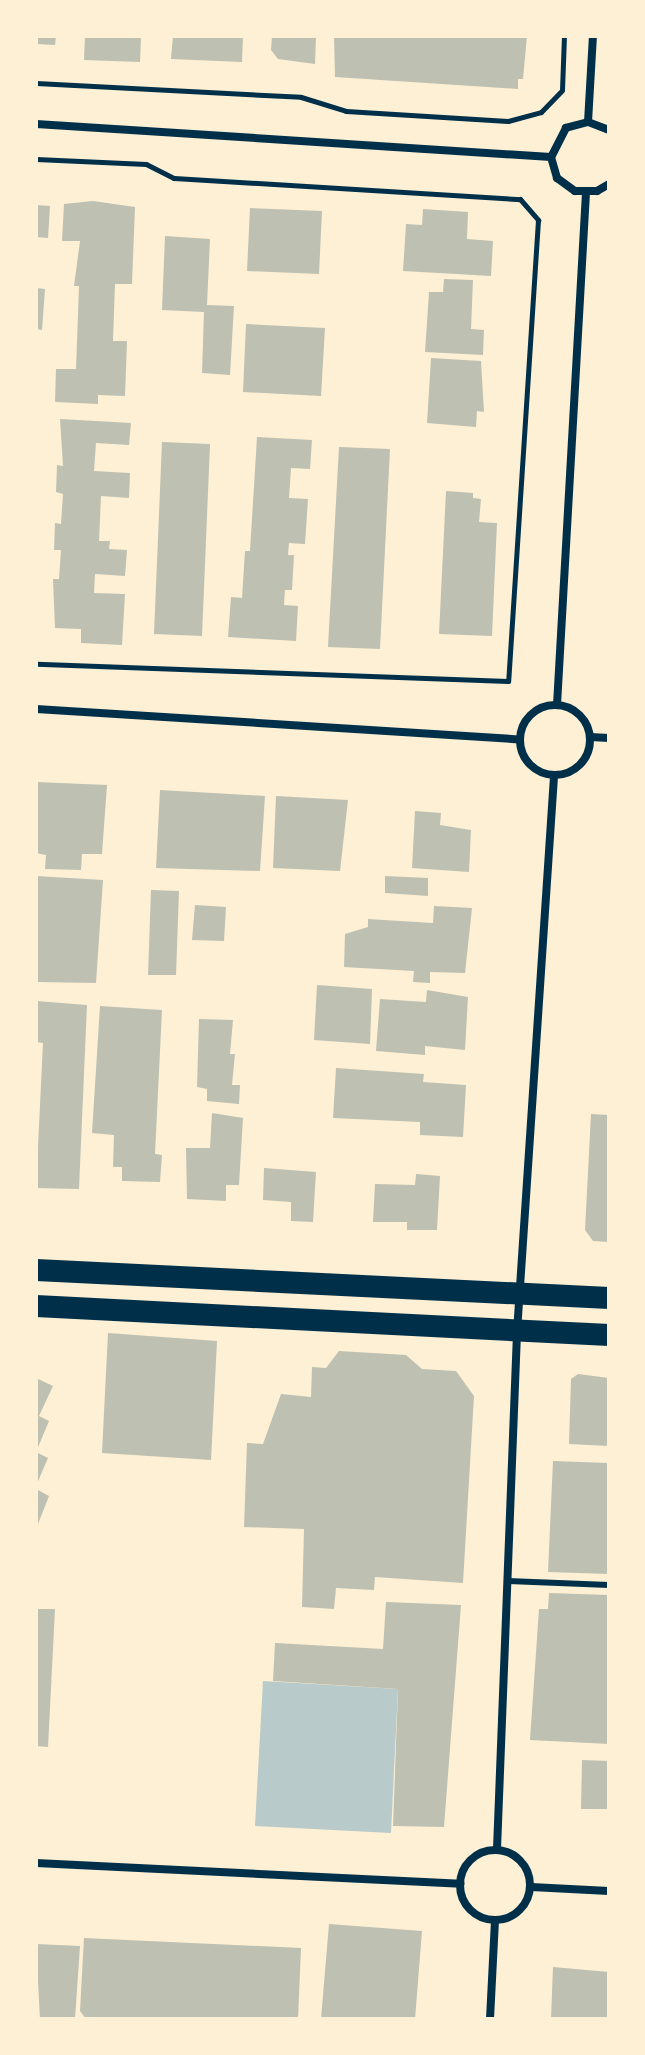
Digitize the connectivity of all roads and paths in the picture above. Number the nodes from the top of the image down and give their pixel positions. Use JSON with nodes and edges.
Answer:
{"nodes":[{"id":1,"x":564,"y":36,"type":"edge"},
{"id":2,"x":593,"y":36,"type":"edge"},
{"id":3,"x":36,"y":83,"type":"edge"},
{"id":4,"x":588,"y":122,"type":"junction"},
{"id":5,"x":36,"y":124,"type":"edge"},
{"id":6,"x":609,"y":130,"type":"edge"},
{"id":7,"x":551,"y":157,"type":"junction"},
{"id":8,"x":36,"y":159,"type":"edge"},
{"id":9,"x":609,"y":184,"type":"edge"},
{"id":10,"x":586,"y":192,"type":"junction"},
{"id":11,"x":36,"y":664,"type":"edge"},
{"id":12,"x":557,"y":705,"type":"junction"},
{"id":13,"x":36,"y":709,"type":"edge"},
{"id":14,"x":590,"y":737,"type":"junction"},
{"id":15,"x":609,"y":738,"type":"edge"},
{"id":16,"x":519,"y":739,"type":"junction"},
{"id":17,"x":554,"y":776,"type":"junction"},
{"id":18,"x":36,"y":1270,"type":"edge"},
{"id":19,"x":520,"y":1292,"type":"junction"},
{"id":20,"x":609,"y":1298,"type":"edge"},
{"id":21,"x":36,"y":1306,"type":"edge"},
{"id":22,"x":517,"y":1332,"type":"junction"},
{"id":23,"x":609,"y":1335,"type":"edge"},
{"id":24,"x":507,"y":1581,"type":"junction"},
{"id":25,"x":609,"y":1585,"type":"edge"},
{"id":26,"x":497,"y":1849,"type":"junction"},
{"id":27,"x":36,"y":1863,"type":"edge"},
{"id":28,"x":460,"y":1884,"type":"junction"},
{"id":29,"x":531,"y":1887,"type":"junction"},
{"id":30,"x":609,"y":1891,"type":"edge"},
{"id":31,"x":495,"y":1920,"type":"junction"},
{"id":32,"x":490,"y":2019,"type":"edge"}],
"edges":[{"from":1,"to":3,"type":"path"},
{"from":2,"to":4,"type":"street"},
{"from":4,"to":6,"type":"street"},
{"from":4,"to":7,"type":"street"},
{"from":5,"to":7,"type":"street"},
{"from":7,"to":10,"type":"street"},
{"from":8,"to":11,"type":"path"},
{"from":9,"to":10,"type":"street"},
{"from":10,"to":12,"type":"street"},
{"from":12,"to":14,"type":"street"},
{"from":12,"to":16,"type":"street"},
{"from":13,"to":16,"type":"street"},
{"from":14,"to":15,"type":"street"},
{"from":14,"to":17,"type":"street"},
{"from":16,"to":17,"type":"street"},
{"from":17,"to":19,"type":"street"},
{"from":18,"to":19,"type":"highway"},
{"from":19,"to":20,"type":"highway"},
{"from":19,"to":22,"type":"street"},
{"from":21,"to":22,"type":"highway"},
{"from":22,"to":23,"type":"highway"},
{"from":22,"to":24,"type":"street"},
{"from":24,"to":25,"type":"lane"},
{"from":24,"to":26,"type":"street"},
{"from":26,"to":28,"type":"street"},
{"from":26,"to":29,"type":"street"},
{"from":27,"to":28,"type":"street"},
{"from":28,"to":31,"type":"street"},
{"from":29,"to":30,"type":"street"},
{"from":29,"to":31,"type":"street"},
{"from":31,"to":32,"type":"street"}]}
